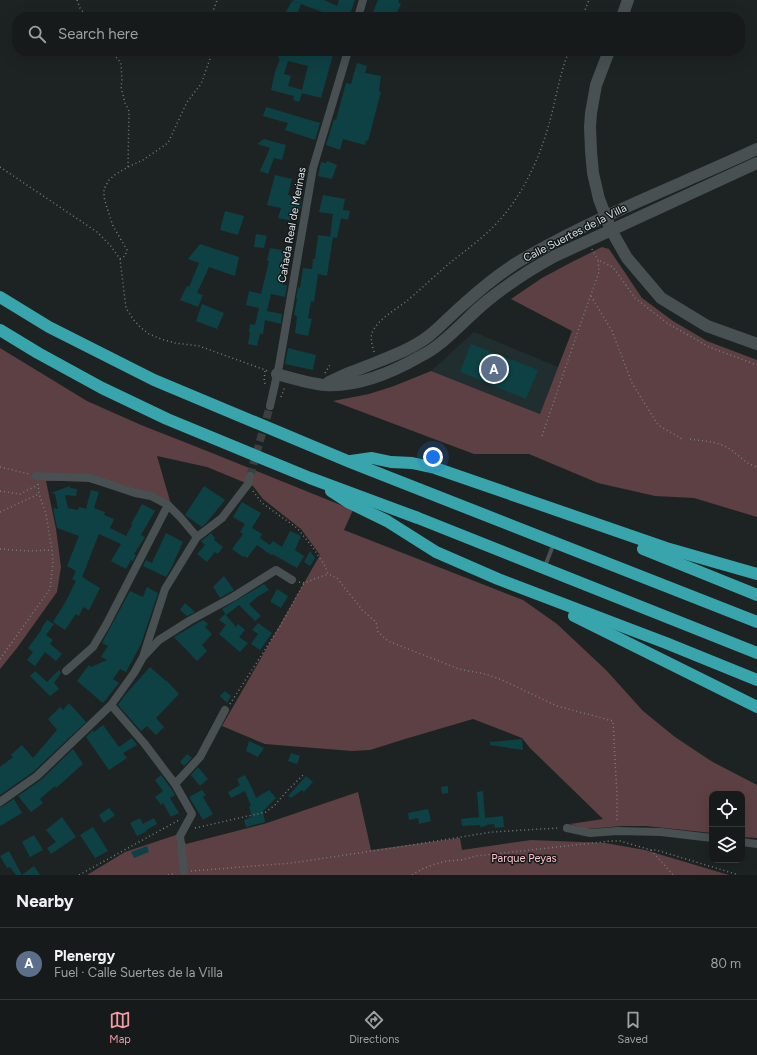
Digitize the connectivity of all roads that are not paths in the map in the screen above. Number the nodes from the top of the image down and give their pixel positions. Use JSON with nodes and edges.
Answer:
{"nodes":[{"id":1,"x":363,"y":0,"type":"edge"},
{"id":2,"x":628,"y":0,"type":"edge"},
{"id":3,"x":359,"y":12,"type":"edge"},
{"id":4,"x":624,"y":12,"type":"edge"},
{"id":5,"x":347,"y":56,"type":"edge"},
{"id":6,"x":607,"y":56,"type":"edge"},
{"id":7,"x":757,"y":149,"type":"edge"},
{"id":8,"x":757,"y":163,"type":"edge"},
{"id":9,"x":606,"y":216,"type":"junction"},
{"id":10,"x":611,"y":230,"type":"junction"},
{"id":11,"x":0,"y":297,"type":"edge"},
{"id":12,"x":0,"y":330,"type":"edge"},
{"id":13,"x":757,"y":344,"type":"edge"},
{"id":14,"x":277,"y":374,"type":"junction"},
{"id":15,"x":323,"y":385,"type":"junction"},
{"id":16,"x":270,"y":406,"type":"tunnel mouth"},
{"id":17,"x":350,"y":462,"type":"junction"},
{"id":18,"x":36,"y":476,"type":"road end"},
{"id":19,"x":310,"y":478,"type":"junction"},
{"id":20,"x":249,"y":480,"type":"tunnel mouth"},
{"id":21,"x":508,"y":494,"type":"junction"},
{"id":22,"x":168,"y":505,"type":"junction"},
{"id":23,"x":197,"y":537,"type":"junction"},
{"id":24,"x":555,"y":543,"type":"junction"},
{"id":25,"x":544,"y":568,"type":"junction"},
{"id":26,"x":757,"y":574,"type":"edge"},
{"id":27,"x":498,"y":579,"type":"junction"},
{"id":28,"x":292,"y":580,"type":"road end"},
{"id":29,"x":757,"y":595,"type":"edge"},
{"id":30,"x":757,"y":622,"type":"edge"},
{"id":31,"x":757,"y":653,"type":"edge"},
{"id":32,"x":143,"y":657,"type":"junction"},
{"id":33,"x":66,"y":671,"type":"dead end"},
{"id":34,"x":757,"y":680,"type":"edge"},
{"id":35,"x":111,"y":705,"type":"junction"},
{"id":36,"x":757,"y":707,"type":"edge"},
{"id":37,"x":225,"y":710,"type":"road end"},
{"id":38,"x":175,"y":784,"type":"junction"},
{"id":39,"x":0,"y":802,"type":"edge"},
{"id":40,"x":567,"y":828,"type":"road end"},
{"id":41,"x":709,"y":838,"type":"edge"},
{"id":42,"x":745,"y":842,"type":"edge"},
{"id":43,"x":757,"y":844,"type":"edge"},
{"id":44,"x":184,"y":871,"type":"road end"}],
"edges":[{"from":1,"to":3,"type":"street"},
{"from":2,"to":4,"type":"main road"},
{"from":5,"to":14,"type":"street","name":"Cañada Real de Merinas"},
{"from":6,"to":9,"type":"main road"},
{"from":7,"to":9,"type":"main road","name":"Calle Suertes de la Villa"},
{"from":8,"to":10,"type":"main road","name":"Calle Suertes de la Villa"},
{"from":9,"to":10,"type":"main road"},
{"from":9,"to":15,"type":"main road","name":"Calle Suertes de la Villa"},
{"from":10,"to":13,"type":"main road"},
{"from":10,"to":15,"type":"main road","name":"Calle Suertes de la Villa"},
{"from":11,"to":17,"type":"highway"},
{"from":12,"to":19,"type":"highway"},
{"from":14,"to":15,"type":"main road","name":"Calle Suertes de la Villa"},
{"from":14,"to":16,"type":"street","name":"Cañada Real de Merinas"},
{"from":17,"to":21,"type":"highway"},
{"from":17,"to":24,"type":"highway"},
{"from":18,"to":22,"type":"street"},
{"from":19,"to":25,"type":"highway"},
{"from":19,"to":27,"type":"highway"},
{"from":20,"to":23,"type":"street"},
{"from":21,"to":26,"type":"highway"},
{"from":21,"to":29,"type":"highway"},
{"from":22,"to":23,"type":"street"},
{"from":22,"to":33,"type":"street"},
{"from":23,"to":32,"type":"street"},
{"from":24,"to":25,"type":"lane"},
{"from":24,"to":30,"type":"highway"},
{"from":25,"to":31,"type":"highway"},
{"from":27,"to":34,"type":"highway"},
{"from":27,"to":36,"type":"highway"},
{"from":28,"to":32,"type":"street"},
{"from":32,"to":35,"type":"street"},
{"from":35,"to":38,"type":"street"},
{"from":35,"to":39,"type":"street"},
{"from":37,"to":38,"type":"street"},
{"from":38,"to":44,"type":"street"},
{"from":40,"to":41,"type":"street"},
{"from":42,"to":43,"type":"street"}]}
